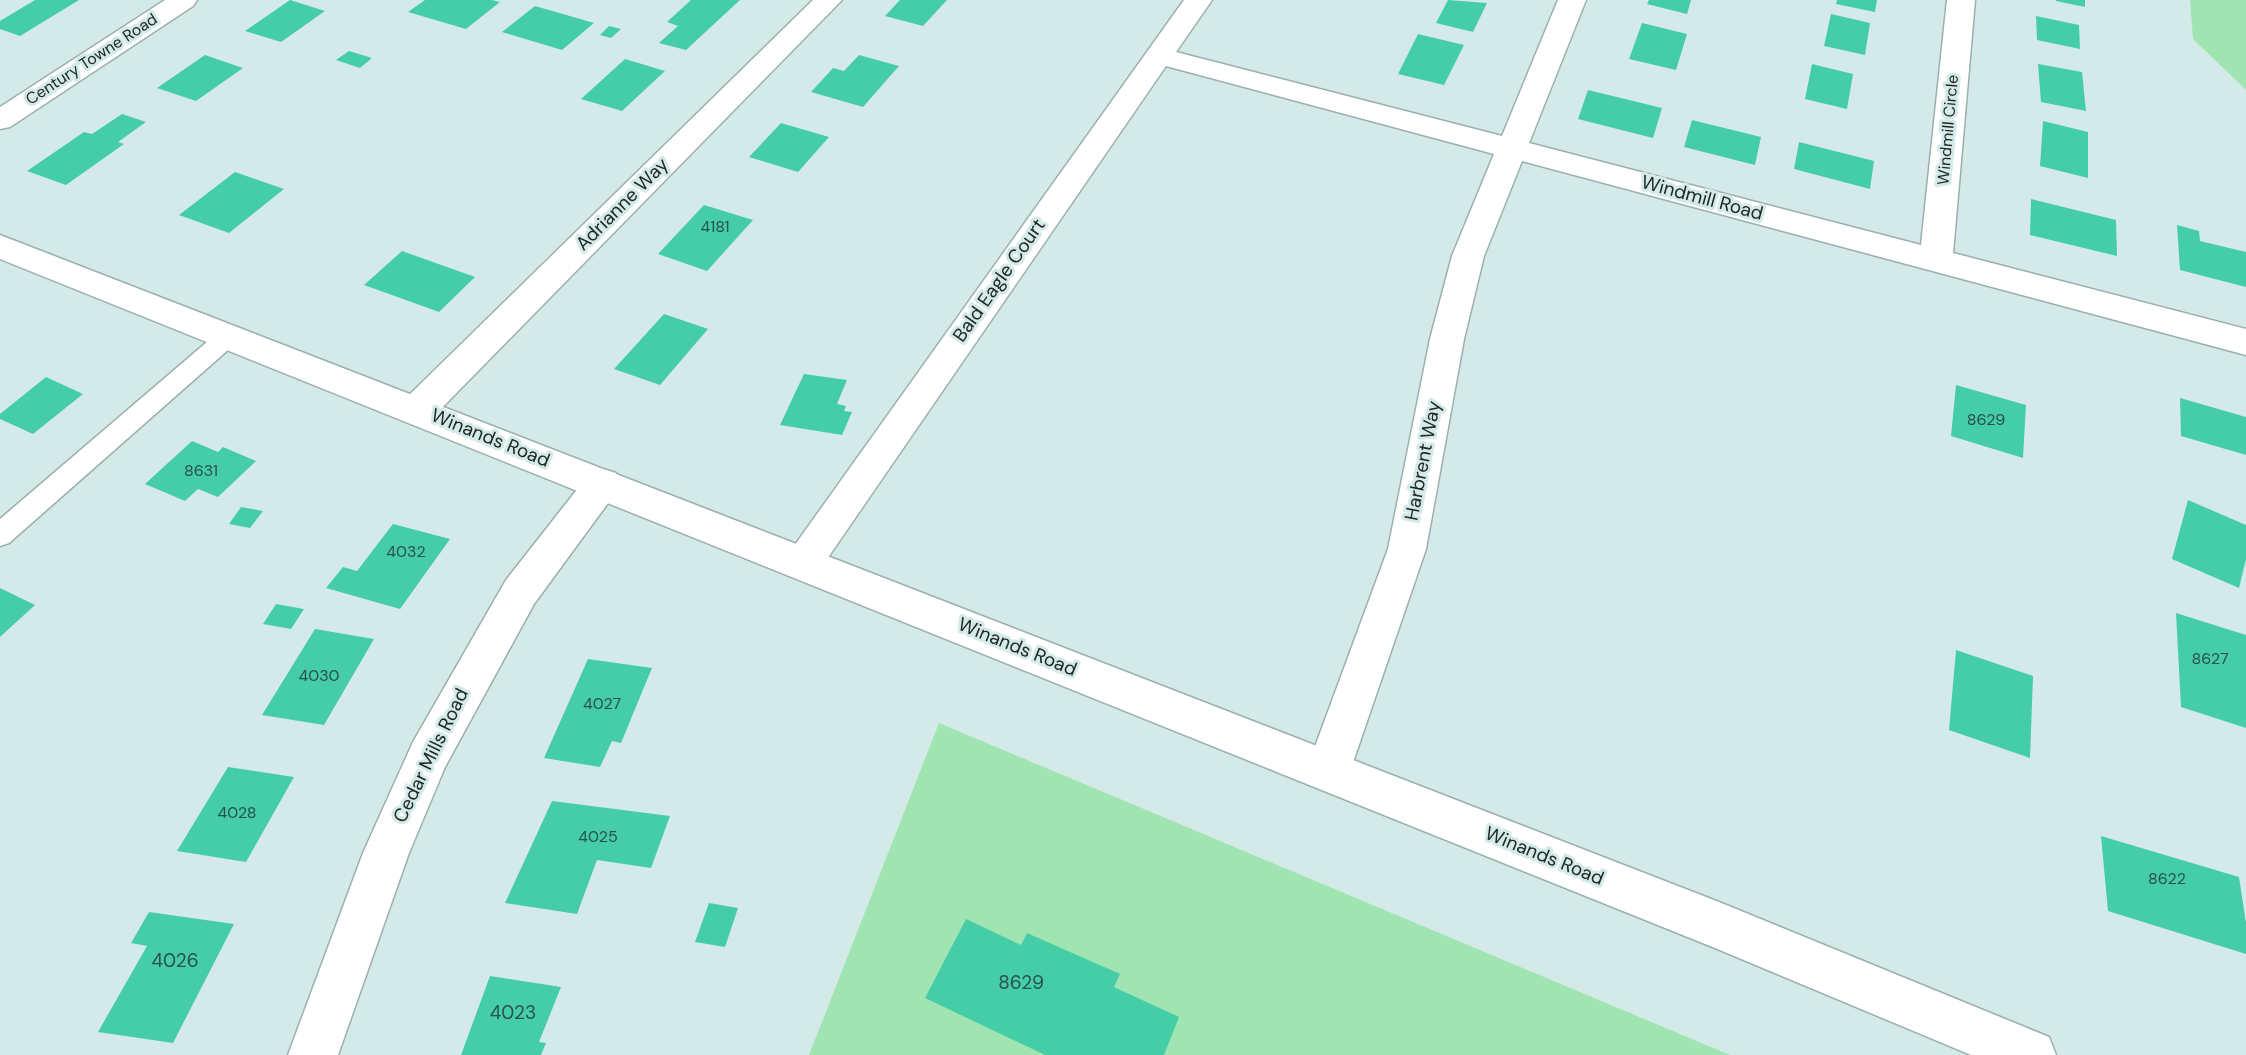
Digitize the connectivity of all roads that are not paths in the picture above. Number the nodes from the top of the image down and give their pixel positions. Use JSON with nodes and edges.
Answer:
{"nodes":[{"id":1,"x":183,"y":0,"type":"edge"},
{"id":2,"x":828,"y":0,"type":"edge"},
{"id":3,"x":1198,"y":0,"type":"edge"},
{"id":4,"x":1572,"y":0,"type":"edge"},
{"id":5,"x":1961,"y":0,"type":"edge"},
{"id":6,"x":1159,"y":56,"type":"junction"},
{"id":7,"x":0,"y":120,"type":"edge"},
{"id":8,"x":1511,"y":149,"type":"junction"},
{"id":9,"x":0,"y":246,"type":"edge"},
{"id":10,"x":1937,"y":261,"type":"junction"},
{"id":11,"x":229,"y":336,"type":"junction"},
{"id":12,"x":2246,"y":342,"type":"edge"},
{"id":13,"x":418,"y":410,"type":"junction"},
{"id":14,"x":603,"y":484,"type":"junction"},
{"id":15,"x":0,"y":535,"type":"edge"},
{"id":16,"x":802,"y":563,"type":"junction"},
{"id":17,"x":1328,"y":771,"type":"junction"},
{"id":18,"x":313,"y":1055,"type":"edge"},
{"id":19,"x":2031,"y":1055,"type":"edge"}],
"edges":[{"from":1,"to":7,"type":"street","name":"Century Towne Road"},
{"from":2,"to":13,"type":"street","name":"Adrianne Way"},
{"from":3,"to":6,"type":"street","name":"Bald Eagle Court"},
{"from":4,"to":8,"type":"street"},
{"from":5,"to":10,"type":"street","name":"Windmill Circle"},
{"from":6,"to":8,"type":"street","name":"Windmill Road"},
{"from":6,"to":16,"type":"street","name":"Bald Eagle Court"},
{"from":8,"to":10,"type":"street","name":"Windmill Road"},
{"from":8,"to":17,"type":"street","name":"Harbrent Way"},
{"from":9,"to":11,"type":"street","name":"Winands Road"},
{"from":10,"to":12,"type":"street","name":"Windmill Road"},
{"from":11,"to":13,"type":"street","name":"Winands Road"},
{"from":11,"to":15,"type":"lane"},
{"from":13,"to":14,"type":"street","name":"Winands Road"},
{"from":14,"to":16,"type":"street","name":"Winands Road"},
{"from":14,"to":18,"type":"street","name":"Cedar Mills Road"},
{"from":16,"to":17,"type":"street","name":"Winands Road"},
{"from":17,"to":19,"type":"street","name":"Winands Road"}]}
